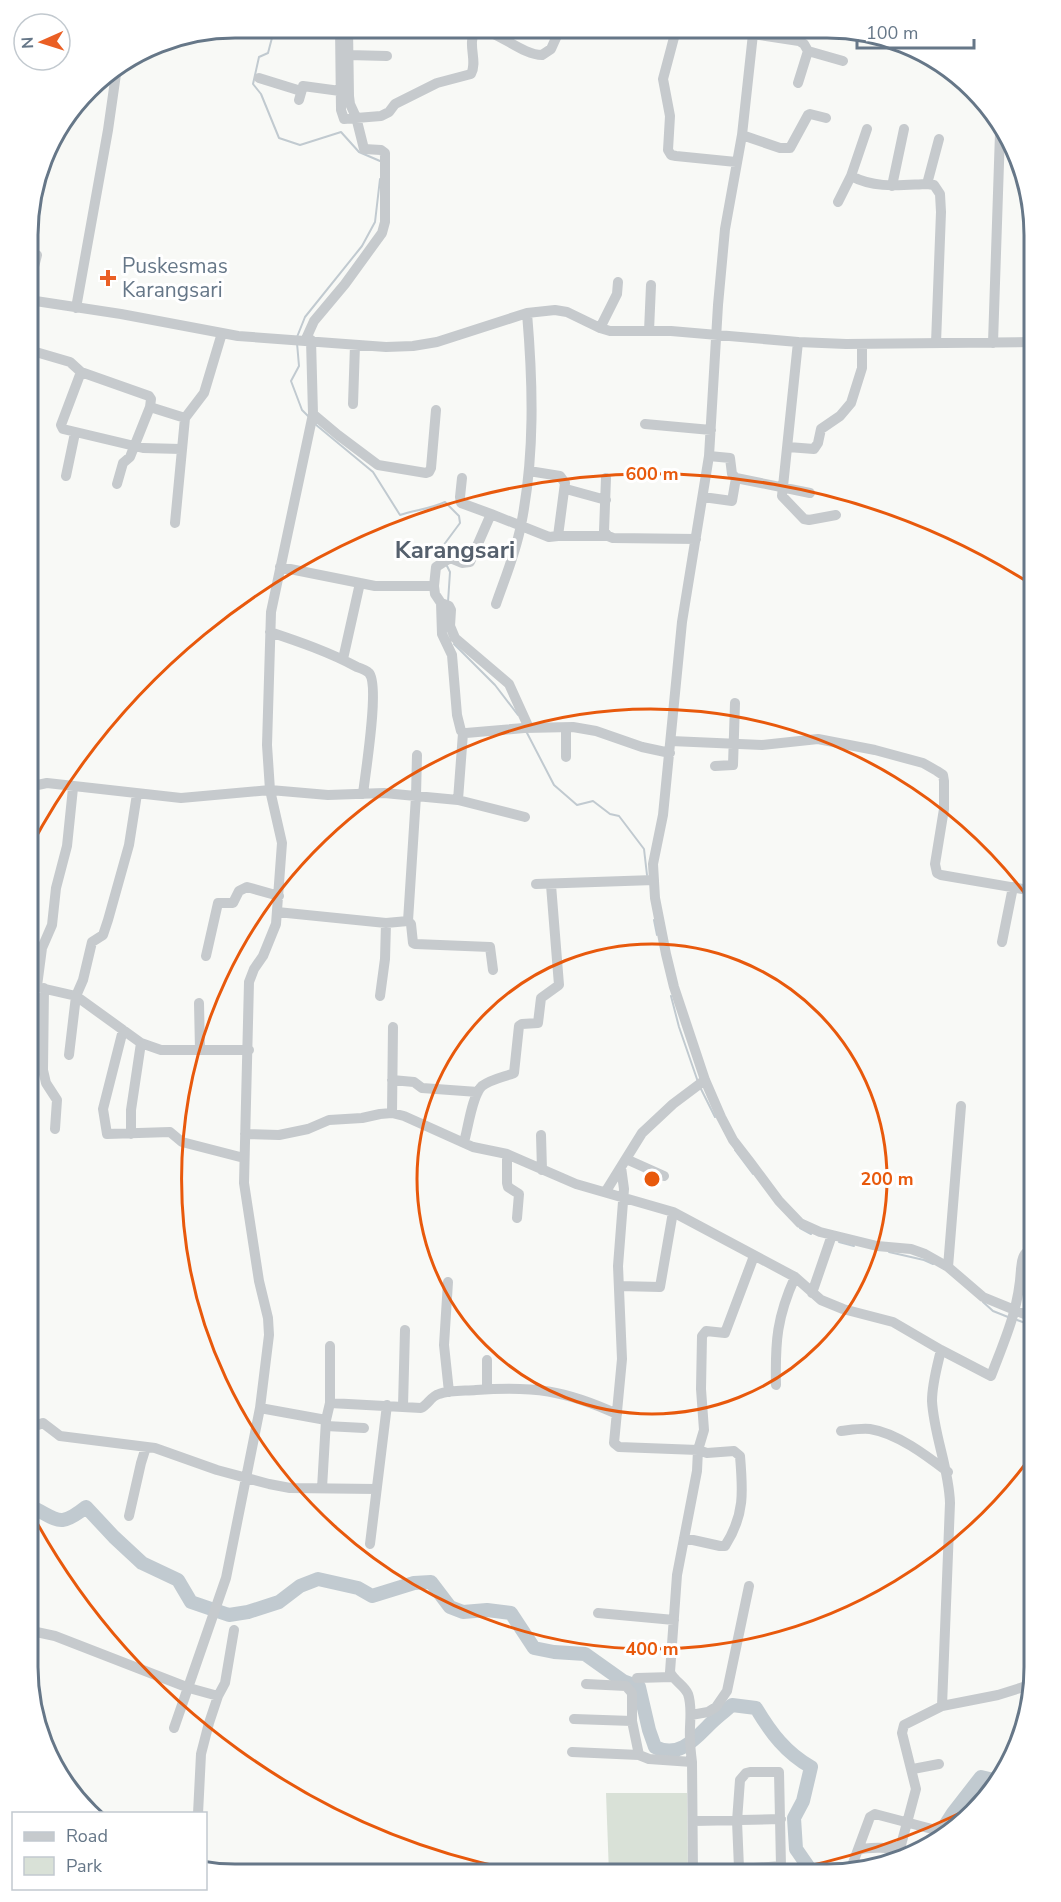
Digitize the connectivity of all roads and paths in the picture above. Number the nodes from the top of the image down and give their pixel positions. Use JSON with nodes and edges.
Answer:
{"nodes":[{"id":1,"x":342,"y":38,"type":"edge"},
{"id":2,"x":347,"y":38,"type":"edge"},
{"id":3,"x":473,"y":38,"type":"edge"},
{"id":4,"x":499,"y":38,"type":"edge"},
{"id":5,"x":556,"y":38,"type":"edge"},
{"id":6,"x":674,"y":38,"type":"edge"},
{"id":7,"x":753,"y":38,"type":"edge"},
{"id":8,"x":786,"y":38,"type":"edge"},
{"id":9,"x":808,"y":51,"type":"junction"},
{"id":10,"x":387,"y":56,"type":"dead end"},
{"id":11,"x":345,"y":60,"type":"junction"},
{"id":12,"x":843,"y":61,"type":"dead end"},
{"id":13,"x":115,"y":78,"type":"edge"},
{"id":14,"x":259,"y":78,"type":"dead end"},
{"id":15,"x":798,"y":83,"type":"dead end"},
{"id":16,"x":340,"y":91,"type":"junction"},
{"id":17,"x":826,"y":118,"type":"dead end"},
{"id":18,"x":358,"y":125,"type":"junction"},
{"id":19,"x":867,"y":129,"type":"dead end"},
{"id":20,"x":904,"y":129,"type":"dead end"},
{"id":21,"x":742,"y":135,"type":"junction"},
{"id":22,"x":939,"y":139,"type":"dead end"},
{"id":23,"x":1000,"y":141,"type":"edge"},
{"id":24,"x":736,"y":162,"type":"junction"},
{"id":25,"x":851,"y":176,"type":"junction"},
{"id":26,"x":927,"y":184,"type":"junction"},
{"id":27,"x":891,"y":186,"type":"junction"},
{"id":28,"x":838,"y":202,"type":"dead end"},
{"id":29,"x":618,"y":282,"type":"dead end"},
{"id":30,"x":651,"y":285,"type":"dead end"},
{"id":31,"x":38,"y":302,"type":"edge"},
{"id":32,"x":76,"y":308,"type":"junction"},
{"id":33,"x":526,"y":313,"type":"junction"},
{"id":34,"x":600,"y":328,"type":"junction"},
{"id":35,"x":649,"y":331,"type":"junction"},
{"id":36,"x":222,"y":333,"type":"junction"},
{"id":37,"x":717,"y":334,"type":"junction"},
{"id":38,"x":303,"y":341,"type":"junction"},
{"id":39,"x":798,"y":342,"type":"junction"},
{"id":40,"x":993,"y":342,"type":"junction"},
{"id":41,"x":1024,"y":342,"type":"edge"},
{"id":42,"x":862,"y":344,"type":"junction"},
{"id":43,"x":936,"y":344,"type":"junction"},
{"id":44,"x":355,"y":345,"type":"junction"},
{"id":45,"x":38,"y":353,"type":"edge"},
{"id":46,"x":81,"y":372,"type":"junction"},
{"id":47,"x":353,"y":404,"type":"dead end"},
{"id":48,"x":150,"y":407,"type":"junction"},
{"id":49,"x":436,"y":410,"type":"dead end"},
{"id":50,"x":313,"y":415,"type":"junction"},
{"id":51,"x":185,"y":418,"type":"junction"},
{"id":52,"x":645,"y":424,"type":"dead end"},
{"id":53,"x":711,"y":430,"type":"junction"},
{"id":54,"x":75,"y":433,"type":"junction"},
{"id":55,"x":134,"y":446,"type":"junction"},
{"id":56,"x":788,"y":447,"type":"junction"},
{"id":57,"x":181,"y":449,"type":"junction"},
{"id":58,"x":710,"y":456,"type":"junction"},
{"id":59,"x":530,"y":471,"type":"junction"},
{"id":60,"x":66,"y":476,"type":"dead end"},
{"id":61,"x":462,"y":478,"type":"dead end"},
{"id":62,"x":606,"y":478,"type":"dead end"},
{"id":63,"x":736,"y":478,"type":"junction"},
{"id":64,"x":117,"y":484,"type":"dead end"},
{"id":65,"x":782,"y":488,"type":"junction"},
{"id":66,"x":566,"y":489,"type":"junction"},
{"id":67,"x":810,"y":493,"type":"dead end"},
{"id":68,"x":704,"y":497,"type":"junction"},
{"id":69,"x":606,"y":500,"type":"junction"},
{"id":70,"x":491,"y":514,"type":"junction"},
{"id":71,"x":836,"y":515,"type":"dead end"},
{"id":72,"x":175,"y":523,"type":"dead end"},
{"id":73,"x":521,"y":525,"type":"junction"},
{"id":74,"x":558,"y":536,"type":"junction"},
{"id":75,"x":608,"y":536,"type":"junction"},
{"id":76,"x":696,"y":539,"type":"junction"},
{"id":77,"x":280,"y":567,"type":"junction"},
{"id":78,"x":360,"y":583,"type":"junction"},
{"id":79,"x":434,"y":586,"type":"junction"},
{"id":80,"x":496,"y":604,"type":"dead end"},
{"id":81,"x":270,"y":632,"type":"junction"},
{"id":82,"x":447,"y":632,"type":"junction"},
{"id":83,"x":343,"y":659,"type":"junction"},
{"id":84,"x":735,"y":703,"type":"dead end"},
{"id":85,"x":527,"y":728,"type":"junction"},
{"id":86,"x":566,"y":728,"type":"junction"},
{"id":87,"x":463,"y":733,"type":"junction"},
{"id":88,"x":671,"y":741,"type":"junction"},
{"id":89,"x":733,"y":743,"type":"junction"},
{"id":90,"x":670,"y":753,"type":"junction"},
{"id":91,"x":417,"y":755,"type":"dead end"},
{"id":92,"x":566,"y":757,"type":"dead end"},
{"id":93,"x":715,"y":766,"type":"dead end"},
{"id":94,"x":38,"y":785,"type":"edge"},
{"id":95,"x":73,"y":788,"type":"junction"},
{"id":96,"x":270,"y":790,"type":"junction"},
{"id":97,"x":363,"y":794,"type":"junction"},
{"id":98,"x":137,"y":795,"type":"junction"},
{"id":99,"x":416,"y":796,"type":"junction"},
{"id":100,"x":458,"y":800,"type":"junction"},
{"id":101,"x":525,"y":817,"type":"dead end"},
{"id":102,"x":650,"y":880,"type":"junction"},
{"id":103,"x":536,"y":884,"type":"dead end"},
{"id":104,"x":551,"y":885,"type":"junction"},
{"id":105,"x":1013,"y":887,"type":"junction"},
{"id":106,"x":1024,"y":889,"type":"edge"},
{"id":107,"x":279,"y":896,"type":"junction"},
{"id":108,"x":277,"y":912,"type":"junction"},
{"id":109,"x":408,"y":921,"type":"junction"},
{"id":110,"x":386,"y":923,"type":"junction"},
{"id":111,"x":1002,"y":942,"type":"dead end"},
{"id":112,"x":206,"y":956,"type":"dead end"},
{"id":113,"x":493,"y":970,"type":"dead end"},
{"id":114,"x":38,"y":973,"type":"edge"},
{"id":115,"x":38,"y":986,"type":"edge"},
{"id":116,"x":76,"y":996,"type":"junction"},
{"id":117,"x":380,"y":996,"type":"dead end"},
{"id":118,"x":199,"y":1003,"type":"dead end"},
{"id":119,"x":38,"y":1010,"type":"edge"},
{"id":120,"x":393,"y":1027,"type":"dead end"},
{"id":121,"x":123,"y":1030,"type":"junction"},
{"id":122,"x":141,"y":1043,"type":"junction"},
{"id":123,"x":201,"y":1050,"type":"junction"},
{"id":124,"x":249,"y":1050,"type":"junction"},
{"id":125,"x":69,"y":1055,"type":"dead end"},
{"id":126,"x":392,"y":1080,"type":"junction"},
{"id":127,"x":700,"y":1083,"type":"junction"},
{"id":128,"x":477,"y":1092,"type":"junction"},
{"id":129,"x":961,"y":1106,"type":"dead end"},
{"id":130,"x":392,"y":1113,"type":"junction"},
{"id":131,"x":55,"y":1129,"type":"dead end"},
{"id":132,"x":131,"y":1134,"type":"junction"},
{"id":133,"x":245,"y":1134,"type":"junction"},
{"id":134,"x":541,"y":1135,"type":"dead end"},
{"id":135,"x":464,"y":1142,"type":"junction"},
{"id":136,"x":507,"y":1154,"type":"junction"},
{"id":137,"x":244,"y":1158,"type":"junction"},
{"id":138,"x":624,"y":1163,"type":"junction"},
{"id":139,"x":542,"y":1170,"type":"junction"},
{"id":140,"x":664,"y":1176,"type":"dead end"},
{"id":141,"x":606,"y":1191,"type":"junction"},
{"id":142,"x":623,"y":1196,"type":"junction"},
{"id":143,"x":674,"y":1212,"type":"junction"},
{"id":144,"x":517,"y":1218,"type":"dead end"},
{"id":145,"x":831,"y":1238,"type":"junction"},
{"id":146,"x":754,"y":1256,"type":"junction"},
{"id":147,"x":1023,"y":1256,"type":"edge"},
{"id":148,"x":948,"y":1267,"type":"junction"},
{"id":149,"x":795,"y":1277,"type":"junction"},
{"id":150,"x":448,"y":1282,"type":"dead end"},
{"id":151,"x":619,"y":1286,"type":"junction"},
{"id":152,"x":812,"y":1293,"type":"junction"},
{"id":153,"x":1014,"y":1315,"type":"junction"},
{"id":154,"x":1023,"y":1316,"type":"edge"},
{"id":155,"x":405,"y":1330,"type":"dead end"},
{"id":156,"x":330,"y":1346,"type":"dead end"},
{"id":157,"x":940,"y":1350,"type":"junction"},
{"id":158,"x":487,"y":1360,"type":"dead end"},
{"id":159,"x":776,"y":1385,"type":"dead end"},
{"id":160,"x":487,"y":1389,"type":"junction"},
{"id":161,"x":449,"y":1392,"type":"junction"},
{"id":162,"x":330,"y":1403,"type":"junction"},
{"id":163,"x":387,"y":1406,"type":"junction"},
{"id":164,"x":403,"y":1406,"type":"junction"},
{"id":165,"x":260,"y":1408,"type":"junction"},
{"id":166,"x":617,"y":1414,"type":"junction"},
{"id":167,"x":326,"y":1423,"type":"junction"},
{"id":168,"x":38,"y":1425,"type":"edge"},
{"id":169,"x":364,"y":1428,"type":"dead end"},
{"id":170,"x":841,"y":1431,"type":"dead end"},
{"id":171,"x":146,"y":1447,"type":"junction"},
{"id":172,"x":698,"y":1450,"type":"junction"},
{"id":173,"x":948,"y":1473,"type":"junction"},
{"id":174,"x":245,"y":1479,"type":"junction"},
{"id":175,"x":322,"y":1488,"type":"junction"},
{"id":176,"x":376,"y":1490,"type":"junction"},
{"id":177,"x":129,"y":1516,"type":"dead end"},
{"id":178,"x":684,"y":1539,"type":"junction"},
{"id":179,"x":370,"y":1544,"type":"dead end"},
{"id":180,"x":749,"y":1586,"type":"dead end"},
{"id":181,"x":598,"y":1613,"type":"dead end"},
{"id":182,"x":674,"y":1620,"type":"junction"},
{"id":183,"x":234,"y":1630,"type":"dead end"},
{"id":184,"x":38,"y":1632,"type":"edge"},
{"id":185,"x":672,"y":1677,"type":"junction"},
{"id":186,"x":637,"y":1678,"type":"dead end"},
{"id":187,"x":586,"y":1684,"type":"dead end"},
{"id":188,"x":1022,"y":1687,"type":"edge"},
{"id":189,"x":189,"y":1688,"type":"junction"},
{"id":190,"x":218,"y":1696,"type":"junction"},
{"id":191,"x":942,"y":1706,"type":"junction"},
{"id":192,"x":691,"y":1715,"type":"junction"},
{"id":193,"x":574,"y":1719,"type":"dead end"},
{"id":194,"x":632,"y":1720,"type":"junction"},
{"id":195,"x":174,"y":1728,"type":"dead end"},
{"id":196,"x":572,"y":1752,"type":"dead end"},
{"id":197,"x":639,"y":1755,"type":"junction"},
{"id":198,"x":692,"y":1758,"type":"junction"},
{"id":199,"x":939,"y":1764,"type":"dead end"},
{"id":200,"x":912,"y":1769,"type":"junction"},
{"id":201,"x":198,"y":1812,"type":"edge"},
{"id":202,"x":781,"y":1819,"type":"junction"},
{"id":203,"x":694,"y":1821,"type":"junction"},
{"id":204,"x":737,"y":1821,"type":"junction"},
{"id":205,"x":908,"y":1822,"type":"junction"},
{"id":206,"x":939,"y":1829,"type":"edge"},
{"id":207,"x":859,"y":1850,"type":"junction"},
{"id":208,"x":854,"y":1863,"type":"edge"},
{"id":209,"x":693,"y":1864,"type":"edge"},
{"id":210,"x":739,"y":1864,"type":"edge"},
{"id":211,"x":780,"y":1864,"type":"edge"}],
"edges":[{"from":1,"to":11,"type":"street"},
{"from":2,"to":11,"type":"street"},
{"from":3,"to":18,"type":"street"},
{"from":4,"to":5,"type":"street"},
{"from":6,"to":24,"type":"street"},
{"from":7,"to":21,"type":"street"},
{"from":8,"to":9,"type":"street"},
{"from":9,"to":12,"type":"street"},
{"from":9,"to":15,"type":"street"},
{"from":10,"to":11,"type":"street"},
{"from":11,"to":16,"type":"street"},
{"from":11,"to":18,"type":"street"},
{"from":13,"to":32,"type":"street"},
{"from":14,"to":16,"type":"street"},
{"from":16,"to":18,"type":"street"},
{"from":17,"to":21,"type":"street"},
{"from":18,"to":38,"type":"street"},
{"from":19,"to":25,"type":"street"},
{"from":20,"to":27,"type":"street"},
{"from":21,"to":24,"type":"street"},
{"from":22,"to":26,"type":"street"},
{"from":23,"to":40,"type":"street"},
{"from":24,"to":37,"type":"street"},
{"from":25,"to":27,"type":"street"},
{"from":25,"to":28,"type":"street"},
{"from":26,"to":27,"type":"street"},
{"from":26,"to":43,"type":"street"},
{"from":29,"to":34,"type":"street"},
{"from":30,"to":35,"type":"street"},
{"from":31,"to":32,"type":"street"},
{"from":32,"to":36,"type":"street"},
{"from":33,"to":34,"type":"street"},
{"from":33,"to":44,"type":"street"},
{"from":33,"to":59,"type":"street"},
{"from":34,"to":35,"type":"street"},
{"from":35,"to":37,"type":"street"},
{"from":36,"to":38,"type":"street"},
{"from":36,"to":51,"type":"street"},
{"from":37,"to":39,"type":"street"},
{"from":37,"to":53,"type":"street"},
{"from":38,"to":44,"type":"street"},
{"from":38,"to":50,"type":"street"},
{"from":39,"to":42,"type":"street"},
{"from":39,"to":56,"type":"street"},
{"from":40,"to":41,"type":"street"},
{"from":40,"to":43,"type":"street"},
{"from":42,"to":43,"type":"street"},
{"from":42,"to":56,"type":"street"},
{"from":44,"to":47,"type":"street"},
{"from":45,"to":46,"type":"street"},
{"from":46,"to":48,"type":"street"},
{"from":46,"to":54,"type":"street"},
{"from":48,"to":51,"type":"street"},
{"from":48,"to":55,"type":"street"},
{"from":49,"to":50,"type":"street"},
{"from":50,"to":77,"type":"street"},
{"from":51,"to":57,"type":"street"},
{"from":52,"to":53,"type":"street"},
{"from":53,"to":58,"type":"street"},
{"from":54,"to":55,"type":"street"},
{"from":54,"to":60,"type":"street"},
{"from":55,"to":57,"type":"street"},
{"from":55,"to":64,"type":"street"},
{"from":56,"to":65,"type":"street"},
{"from":57,"to":72,"type":"street"},
{"from":58,"to":63,"type":"street"},
{"from":58,"to":68,"type":"street"},
{"from":59,"to":66,"type":"street"},
{"from":59,"to":73,"type":"street"},
{"from":61,"to":70,"type":"street"},
{"from":62,"to":69,"type":"street"},
{"from":63,"to":65,"type":"street"},
{"from":63,"to":68,"type":"street"},
{"from":65,"to":67,"type":"street"},
{"from":65,"to":71,"type":"street"},
{"from":66,"to":69,"type":"street"},
{"from":66,"to":74,"type":"street"},
{"from":68,"to":76,"type":"street"},
{"from":69,"to":75,"type":"street"},
{"from":70,"to":73,"type":"street"},
{"from":70,"to":79,"type":"street"},
{"from":73,"to":74,"type":"street"},
{"from":73,"to":80,"type":"street"},
{"from":74,"to":75,"type":"street"},
{"from":75,"to":76,"type":"street"},
{"from":76,"to":88,"type":"street"},
{"from":77,"to":78,"type":"street"},
{"from":77,"to":81,"type":"street"},
{"from":78,"to":79,"type":"street"},
{"from":78,"to":83,"type":"street"},
{"from":79,"to":82,"type":"street"},
{"from":81,"to":83,"type":"street"},
{"from":81,"to":96,"type":"street"},
{"from":82,"to":85,"type":"street"},
{"from":82,"to":87,"type":"street"},
{"from":83,"to":97,"type":"street"},
{"from":84,"to":89,"type":"street"},
{"from":85,"to":86,"type":"street"},
{"from":85,"to":87,"type":"street"},
{"from":86,"to":90,"type":"street"},
{"from":86,"to":92,"type":"street"},
{"from":87,"to":100,"type":"street"},
{"from":88,"to":89,"type":"street"},
{"from":88,"to":90,"type":"street"},
{"from":89,"to":93,"type":"street"},
{"from":89,"to":105,"type":"street"},
{"from":90,"to":102,"type":"street"},
{"from":91,"to":99,"type":"street"},
{"from":94,"to":95,"type":"street"},
{"from":95,"to":98,"type":"street"},
{"from":95,"to":114,"type":"street"},
{"from":96,"to":97,"type":"street"},
{"from":96,"to":98,"type":"street"},
{"from":96,"to":107,"type":"street"},
{"from":97,"to":99,"type":"street"},
{"from":98,"to":116,"type":"street"},
{"from":99,"to":100,"type":"street"},
{"from":99,"to":109,"type":"street"},
{"from":100,"to":101,"type":"street"},
{"from":102,"to":104,"type":"street"},
{"from":102,"to":127,"type":"street"},
{"from":103,"to":104,"type":"street"},
{"from":104,"to":128,"type":"street"},
{"from":105,"to":106,"type":"street"},
{"from":105,"to":111,"type":"street"},
{"from":107,"to":108,"type":"street"},
{"from":107,"to":112,"type":"street"},
{"from":108,"to":110,"type":"street"},
{"from":108,"to":124,"type":"street"},
{"from":109,"to":110,"type":"street"},
{"from":109,"to":113,"type":"street"},
{"from":110,"to":117,"type":"street"},
{"from":115,"to":116,"type":"street"},
{"from":116,"to":121,"type":"street"},
{"from":116,"to":125,"type":"street"},
{"from":118,"to":123,"type":"street"},
{"from":119,"to":131,"type":"street"},
{"from":120,"to":126,"type":"street"},
{"from":121,"to":122,"type":"street"},
{"from":121,"to":132,"type":"street"},
{"from":122,"to":123,"type":"street"},
{"from":122,"to":132,"type":"street"},
{"from":123,"to":124,"type":"street"},
{"from":124,"to":133,"type":"street"},
{"from":126,"to":128,"type":"street"},
{"from":126,"to":130,"type":"street"},
{"from":127,"to":138,"type":"street"},
{"from":127,"to":145,"type":"street"},
{"from":128,"to":135,"type":"street"},
{"from":129,"to":148,"type":"street"},
{"from":130,"to":133,"type":"street"},
{"from":130,"to":135,"type":"street"},
{"from":132,"to":137,"type":"street"},
{"from":133,"to":137,"type":"street"},
{"from":134,"to":139,"type":"street"},
{"from":135,"to":136,"type":"street"},
{"from":136,"to":139,"type":"street"},
{"from":136,"to":144,"type":"street"},
{"from":137,"to":165,"type":"street"},
{"from":138,"to":140,"type":"street"},
{"from":138,"to":141,"type":"street"},
{"from":138,"to":142,"type":"street"},
{"from":139,"to":141,"type":"street"},
{"from":141,"to":142,"type":"street"},
{"from":142,"to":143,"type":"street"},
{"from":142,"to":151,"type":"street"},
{"from":143,"to":146,"type":"street"},
{"from":143,"to":151,"type":"street"},
{"from":145,"to":148,"type":"street"},
{"from":145,"to":152,"type":"street"},
{"from":146,"to":149,"type":"street"},
{"from":146,"to":172,"type":"street"},
{"from":147,"to":153,"type":"street"},
{"from":148,"to":153,"type":"street"},
{"from":149,"to":152,"type":"street"},
{"from":149,"to":159,"type":"street"},
{"from":150,"to":161,"type":"street"},
{"from":151,"to":166,"type":"street"},
{"from":152,"to":157,"type":"street"},
{"from":153,"to":154,"type":"street"},
{"from":153,"to":157,"type":"street"},
{"from":155,"to":164,"type":"street"},
{"from":156,"to":162,"type":"street"},
{"from":157,"to":173,"type":"street"},
{"from":158,"to":160,"type":"street"},
{"from":160,"to":161,"type":"street"},
{"from":160,"to":166,"type":"street"},
{"from":161,"to":164,"type":"street"},
{"from":162,"to":163,"type":"street"},
{"from":162,"to":167,"type":"street"},
{"from":163,"to":164,"type":"street"},
{"from":163,"to":176,"type":"street"},
{"from":165,"to":167,"type":"street"},
{"from":165,"to":174,"type":"street"},
{"from":166,"to":172,"type":"street"},
{"from":167,"to":169,"type":"street"},
{"from":167,"to":175,"type":"street"},
{"from":168,"to":171,"type":"street"},
{"from":170,"to":173,"type":"street"},
{"from":171,"to":174,"type":"street"},
{"from":171,"to":177,"type":"street"},
{"from":172,"to":178,"type":"street"},
{"from":172,"to":178,"type":"street"},
{"from":173,"to":191,"type":"street"},
{"from":174,"to":175,"type":"street"},
{"from":174,"to":189,"type":"street"},
{"from":175,"to":176,"type":"street"},
{"from":176,"to":179,"type":"street"},
{"from":178,"to":182,"type":"street"},
{"from":180,"to":192,"type":"street"},
{"from":181,"to":182,"type":"street"},
{"from":182,"to":185,"type":"street"},
{"from":183,"to":190,"type":"street"},
{"from":184,"to":189,"type":"street"},
{"from":185,"to":186,"type":"street"},
{"from":185,"to":192,"type":"street"},
{"from":187,"to":194,"type":"street"},
{"from":188,"to":191,"type":"street"},
{"from":189,"to":190,"type":"street"},
{"from":189,"to":195,"type":"street"},
{"from":190,"to":201,"type":"street"},
{"from":191,"to":200,"type":"street"},
{"from":192,"to":198,"type":"street"},
{"from":193,"to":194,"type":"street"},
{"from":194,"to":197,"type":"street"},
{"from":196,"to":197,"type":"street"},
{"from":197,"to":198,"type":"street"},
{"from":198,"to":203,"type":"street"},
{"from":199,"to":200,"type":"street"},
{"from":200,"to":205,"type":"street"},
{"from":202,"to":204,"type":"street"},
{"from":202,"to":204,"type":"street"},
{"from":202,"to":211,"type":"street"},
{"from":203,"to":204,"type":"street"},
{"from":203,"to":209,"type":"street"},
{"from":204,"to":210,"type":"street"},
{"from":205,"to":206,"type":"street"},
{"from":205,"to":207,"type":"street"},
{"from":205,"to":207,"type":"street"},
{"from":207,"to":208,"type":"street"}]}
